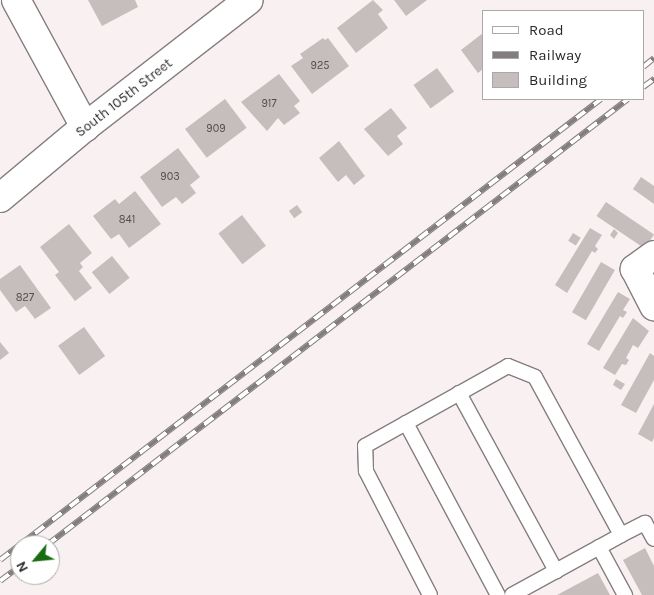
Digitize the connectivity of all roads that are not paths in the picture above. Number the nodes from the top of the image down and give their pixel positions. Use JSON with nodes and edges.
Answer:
{"nodes":[{"id":1,"x":16,"y":0,"type":"edge"},
{"id":2,"x":249,"y":0,"type":"edge"},
{"id":3,"x":85,"y":127,"type":"junction"},
{"id":4,"x":0,"y":198,"type":"edge"},
{"id":5,"x":644,"y":262,"type":"edge"},
{"id":6,"x":654,"y":306,"type":"edge"},
{"id":7,"x":459,"y":393,"type":"junction"},
{"id":8,"x":406,"y":423,"type":"junction"},
{"id":9,"x":621,"y":535,"type":"junction"},
{"id":10,"x":654,"y":539,"type":"edge"},
{"id":11,"x":600,"y":547,"type":"junction"},
{"id":12,"x":556,"y":571,"type":"junction"},
{"id":13,"x":519,"y":593,"type":"edge"},
{"id":14,"x":430,"y":595,"type":"edge"},
{"id":15,"x":498,"y":595,"type":"edge"},
{"id":16,"x":625,"y":595,"type":"edge"}],
"edges":[{"from":1,"to":3,"type":"street"},
{"from":2,"to":3,"type":"street","name":"South 105th Street"},
{"from":3,"to":4,"type":"street","name":"South 105th Street"},
{"from":5,"to":6,"type":"street"},
{"from":7,"to":8,"type":"lane"},
{"from":7,"to":9,"type":"lane"},
{"from":7,"to":12,"type":"lane"},
{"from":8,"to":14,"type":"lane"},
{"from":8,"to":15,"type":"lane"},
{"from":9,"to":10,"type":"lane"},
{"from":9,"to":11,"type":"lane"},
{"from":11,"to":12,"type":"lane"},
{"from":11,"to":16,"type":"lane"},
{"from":12,"to":13,"type":"lane"}]}
